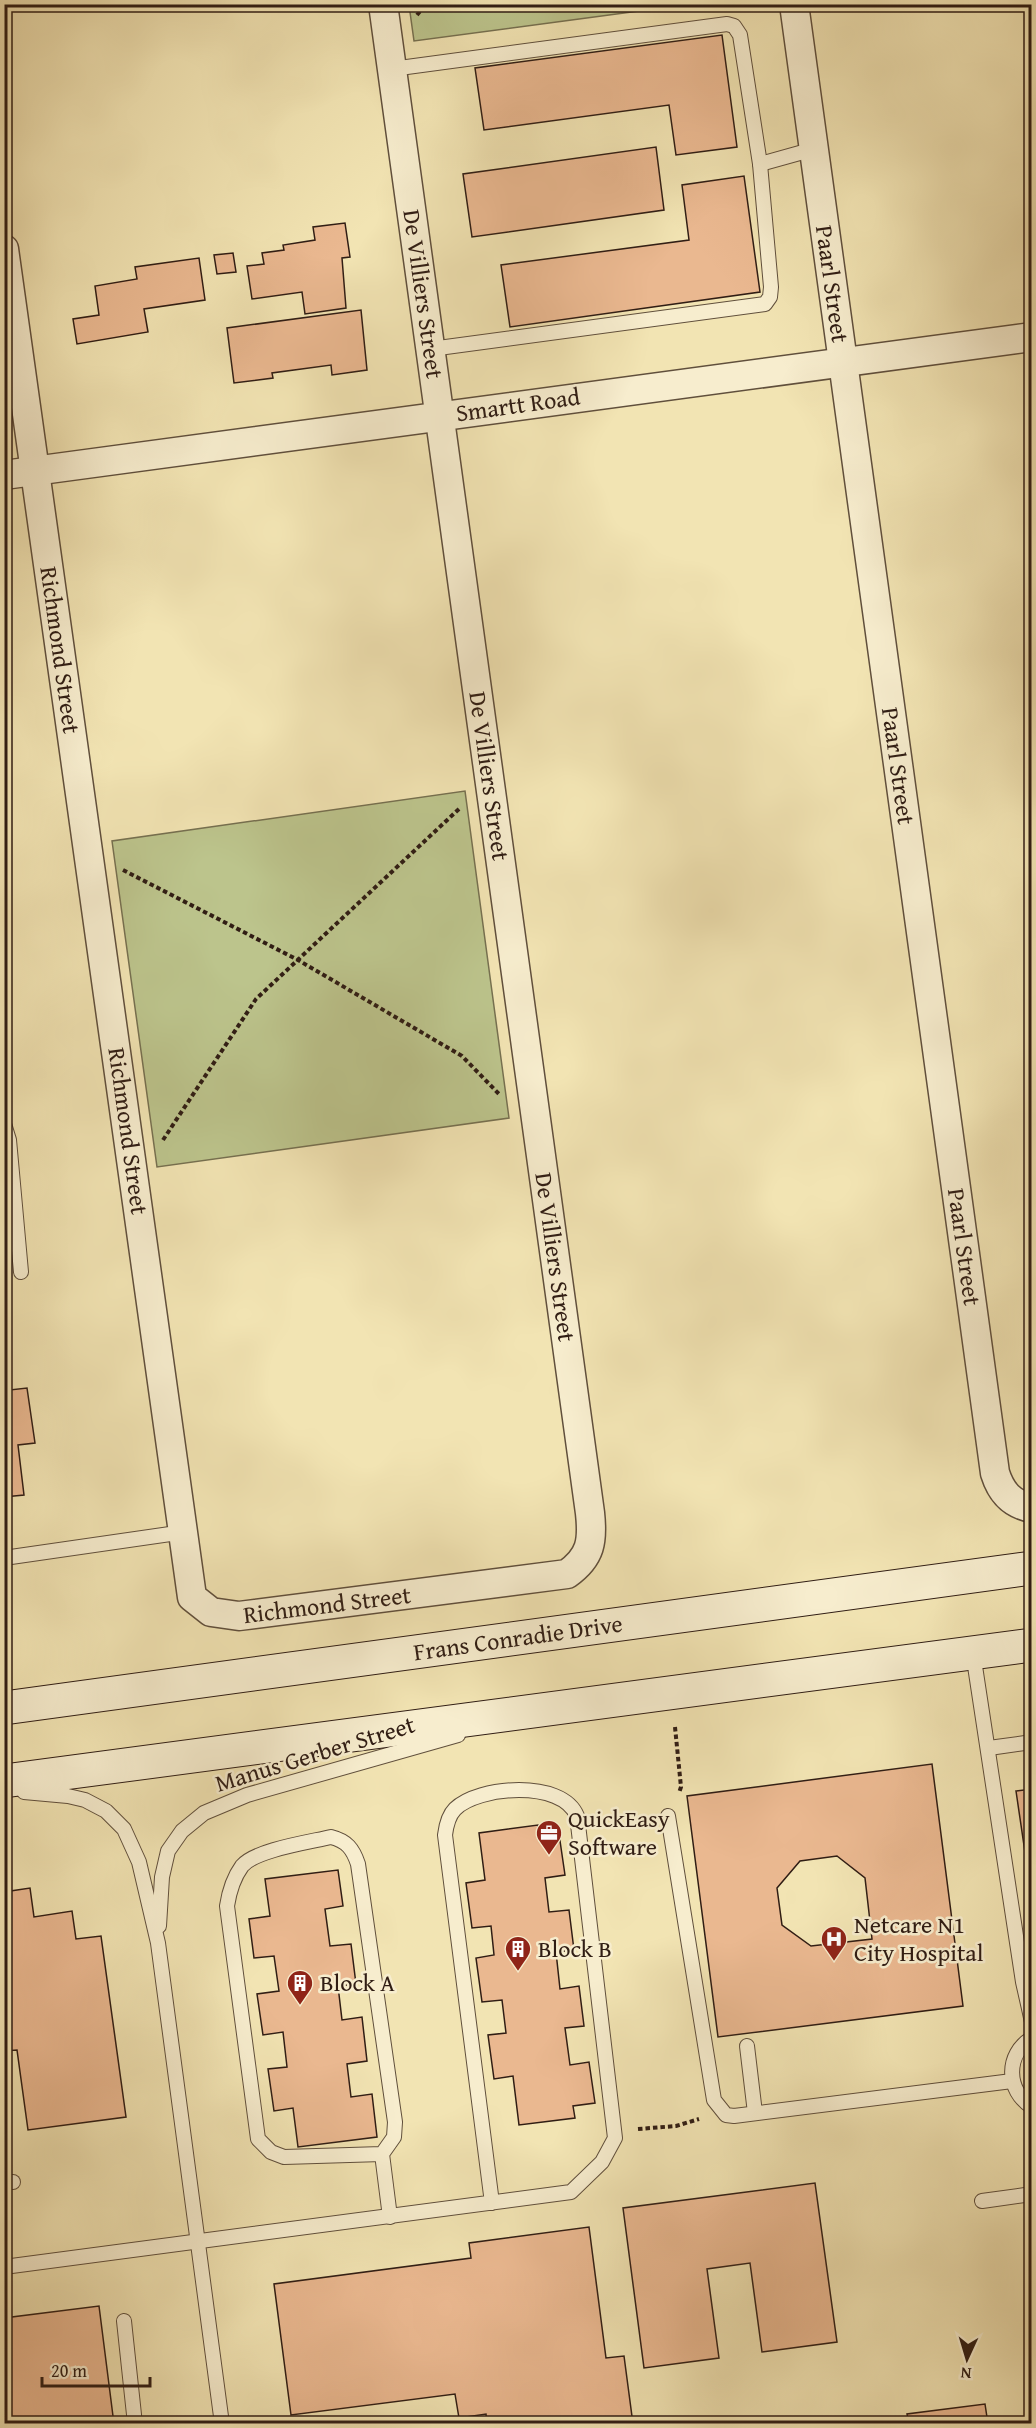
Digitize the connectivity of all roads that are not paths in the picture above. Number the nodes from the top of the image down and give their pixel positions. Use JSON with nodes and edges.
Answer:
{"nodes":[{"id":1,"x":383,"y":4,"type":"edge"},
{"id":2,"x":794,"y":4,"type":"edge"},
{"id":3,"x":392,"y":69,"type":"junction"},
{"id":4,"x":814,"y":149,"type":"junction"},
{"id":5,"x":760,"y":164,"type":"junction"},
{"id":6,"x":4,"y":249,"type":"edge"},
{"id":7,"x":1032,"y":337,"type":"edge"},
{"id":8,"x":431,"y":349,"type":"junction"},
{"id":9,"x":843,"y":362,"type":"junction"},
{"id":10,"x":440,"y":416,"type":"junction"},
{"id":11,"x":35,"y":471,"type":"junction"},
{"id":12,"x":4,"y":475,"type":"edge"},
{"id":13,"x":4,"y":1124,"type":"edge"},
{"id":14,"x":21,"y":1272,"type":"dead end"},
{"id":15,"x":1032,"y":1508,"type":"edge"},
{"id":16,"x":184,"y":1532,"type":"junction"},
{"id":17,"x":590,"y":1548,"type":"joint"},
{"id":18,"x":4,"y":1558,"type":"edge"},
{"id":19,"x":1032,"y":1568,"type":"edge"},
{"id":20,"x":1032,"y":1645,"type":"edge"},
{"id":21,"x":973,"y":1653,"type":"junction"},
{"id":22,"x":4,"y":1708,"type":"edge"},
{"id":23,"x":545,"y":1710,"type":"junction"},
{"id":24,"x":1032,"y":1742,"type":"edge"},
{"id":25,"x":989,"y":1748,"type":"junction"},
{"id":26,"x":4,"y":1781,"type":"edge"},
{"id":27,"x":4,"y":1791,"type":"edge"},
{"id":28,"x":669,"y":1816,"type":"dead end"},
{"id":29,"x":158,"y":1943,"type":"junction"},
{"id":30,"x":1032,"y":2022,"type":"edge"},
{"id":31,"x":1032,"y":2038,"type":"edge"},
{"id":32,"x":747,"y":2046,"type":"dead end"},
{"id":33,"x":1012,"y":2081,"type":"junction"},
{"id":34,"x":1032,"y":2107,"type":"edge"},
{"id":35,"x":755,"y":2113,"type":"junction"},
{"id":36,"x":382,"y":2154,"type":"junction"},
{"id":37,"x":1032,"y":2194,"type":"edge"},
{"id":38,"x":982,"y":2201,"type":"dead end"},
{"id":39,"x":492,"y":2203,"type":"junction"},
{"id":40,"x":390,"y":2217,"type":"junction"},
{"id":41,"x":198,"y":2241,"type":"junction"},
{"id":42,"x":4,"y":2267,"type":"edge"},
{"id":43,"x":124,"y":2321,"type":"dead end"},
{"id":44,"x":135,"y":2424,"type":"edge"},
{"id":45,"x":222,"y":2424,"type":"edge"}],
"edges":[{"from":1,"to":3,"type":"street","name":"De Villiers Street"},
{"from":2,"to":4,"type":"street","name":"Paarl Street"},
{"from":3,"to":5,"type":"lane"},
{"from":3,"to":8,"type":"street","name":"De Villiers Street"},
{"from":4,"to":5,"type":"lane"},
{"from":4,"to":9,"type":"street","name":"Paarl Street"},
{"from":5,"to":8,"type":"lane"},
{"from":6,"to":11,"type":"street","name":"Richmond Street"},
{"from":7,"to":9,"type":"street","name":"Smartt Road"},
{"from":8,"to":10,"type":"street","name":"De Villiers Street"},
{"from":9,"to":10,"type":"street","name":"Smartt Road"},
{"from":9,"to":15,"type":"street","name":"Paarl Street"},
{"from":10,"to":11,"type":"street","name":"Smartt Road"},
{"from":10,"to":17,"type":"street","name":"De Villiers Street"},
{"from":11,"to":12,"type":"street","name":"Smartt Road"},
{"from":11,"to":16,"type":"street","name":"Richmond Street"},
{"from":13,"to":14,"type":"lane"},
{"from":16,"to":17,"type":"street","name":"Richmond Street"},
{"from":16,"to":18,"type":"lane"},
{"from":19,"to":22,"type":"main road","name":"Frans Conradie Drive"},
{"from":20,"to":21,"type":"main road"},
{"from":21,"to":23,"type":"main road"},
{"from":21,"to":25,"type":"lane"},
{"from":23,"to":26,"type":"main road"},
{"from":23,"to":29,"type":"lane","name":"Manus Gerber Street"},
{"from":24,"to":25,"type":"lane"},
{"from":25,"to":30,"type":"lane"},
{"from":27,"to":29,"type":"lane","name":"Manus Gerber Street"},
{"from":28,"to":35,"type":"lane"},
{"from":29,"to":41,"type":"lane","name":"Manus Gerber Street"},
{"from":31,"to":33,"type":"lane"},
{"from":32,"to":35,"type":"lane"},
{"from":33,"to":34,"type":"lane"},
{"from":33,"to":35,"type":"lane"},
{"from":36,"to":36,"type":"lane"},
{"from":36,"to":40,"type":"lane"},
{"from":37,"to":38,"type":"lane"},
{"from":39,"to":39,"type":"lane"},
{"from":39,"to":40,"type":"lane"},
{"from":40,"to":41,"type":"lane"},
{"from":41,"to":42,"type":"lane"},
{"from":41,"to":45,"type":"lane","name":"Manus Gerber Street"},
{"from":43,"to":44,"type":"lane"}]}
